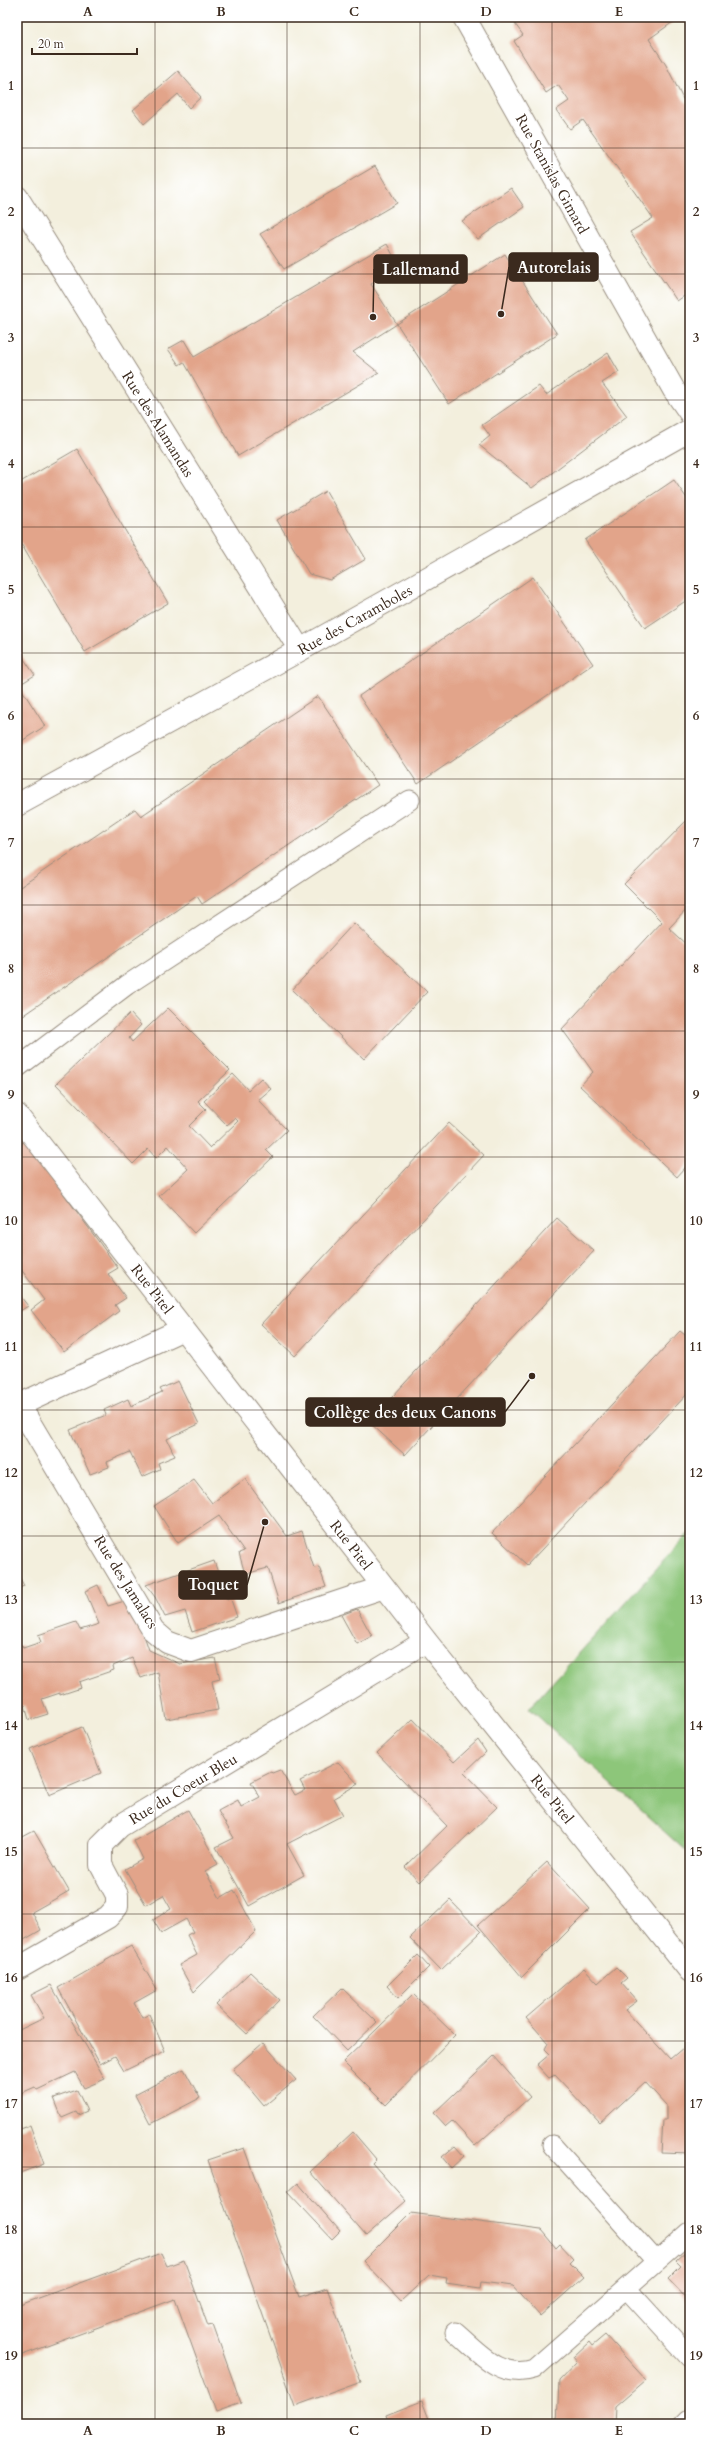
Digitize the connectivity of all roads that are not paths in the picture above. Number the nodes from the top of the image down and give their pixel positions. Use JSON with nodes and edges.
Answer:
{"nodes":[{"id":1,"x":464,"y":17,"type":"edge"},
{"id":2,"x":17,"y":197,"type":"edge"},
{"id":3,"x":690,"y":412,"type":"edge"},
{"id":4,"x":690,"y":430,"type":"edge"},
{"id":5,"x":300,"y":650,"type":"junction"},
{"id":6,"x":410,"y":800,"type":"dead end"},
{"id":7,"x":17,"y":805,"type":"edge"},
{"id":8,"x":17,"y":1068,"type":"edge"},
{"id":9,"x":17,"y":1115,"type":"edge"},
{"id":10,"x":183,"y":1329,"type":"junction"},
{"id":11,"x":18,"y":1406,"type":"edge"},
{"id":12,"x":384,"y":1587,"type":"junction"},
{"id":13,"x":426,"y":1641,"type":"junction"},
{"id":14,"x":17,"y":1969,"type":"edge"},
{"id":15,"x":690,"y":1971,"type":"edge"},
{"id":16,"x":552,"y":2144,"type":"dead end"},
{"id":17,"x":690,"y":2232,"type":"edge"},
{"id":18,"x":656,"y":2261,"type":"junction"},
{"id":19,"x":626,"y":2288,"type":"junction"},
{"id":20,"x":456,"y":2332,"type":"dead end"},
{"id":21,"x":690,"y":2358,"type":"edge"},
{"id":22,"x":690,"y":2418,"type":"edge"},
{"id":23,"x":684,"y":2424,"type":"edge"}],
"edges":[{"from":1,"to":3,"type":"street","name":"Rue Stanislas Gimard"},
{"from":2,"to":5,"type":"street","name":"Rue des Alamandas"},
{"from":4,"to":5,"type":"street","name":"Rue des Caramboles"},
{"from":5,"to":7,"type":"street","name":"Rue des Caramboles"},
{"from":6,"to":8,"type":"lane"},
{"from":9,"to":10,"type":"street","name":"Rue Pitel"},
{"from":10,"to":11,"type":"street","name":"Rue des Jamalacs"},
{"from":10,"to":12,"type":"street","name":"Rue Pitel"},
{"from":11,"to":12,"type":"street","name":"Rue des Jamalacs"},
{"from":12,"to":13,"type":"street","name":"Rue Pitel"},
{"from":13,"to":14,"type":"street","name":"Rue du Coeur Bleu"},
{"from":13,"to":15,"type":"street","name":"Rue Pitel"},
{"from":16,"to":18,"type":"lane"},
{"from":17,"to":18,"type":"lane"},
{"from":18,"to":19,"type":"lane"},
{"from":19,"to":20,"type":"lane"},
{"from":19,"to":21,"type":"lane"},
{"from":22,"to":23,"type":"lane"}]}
